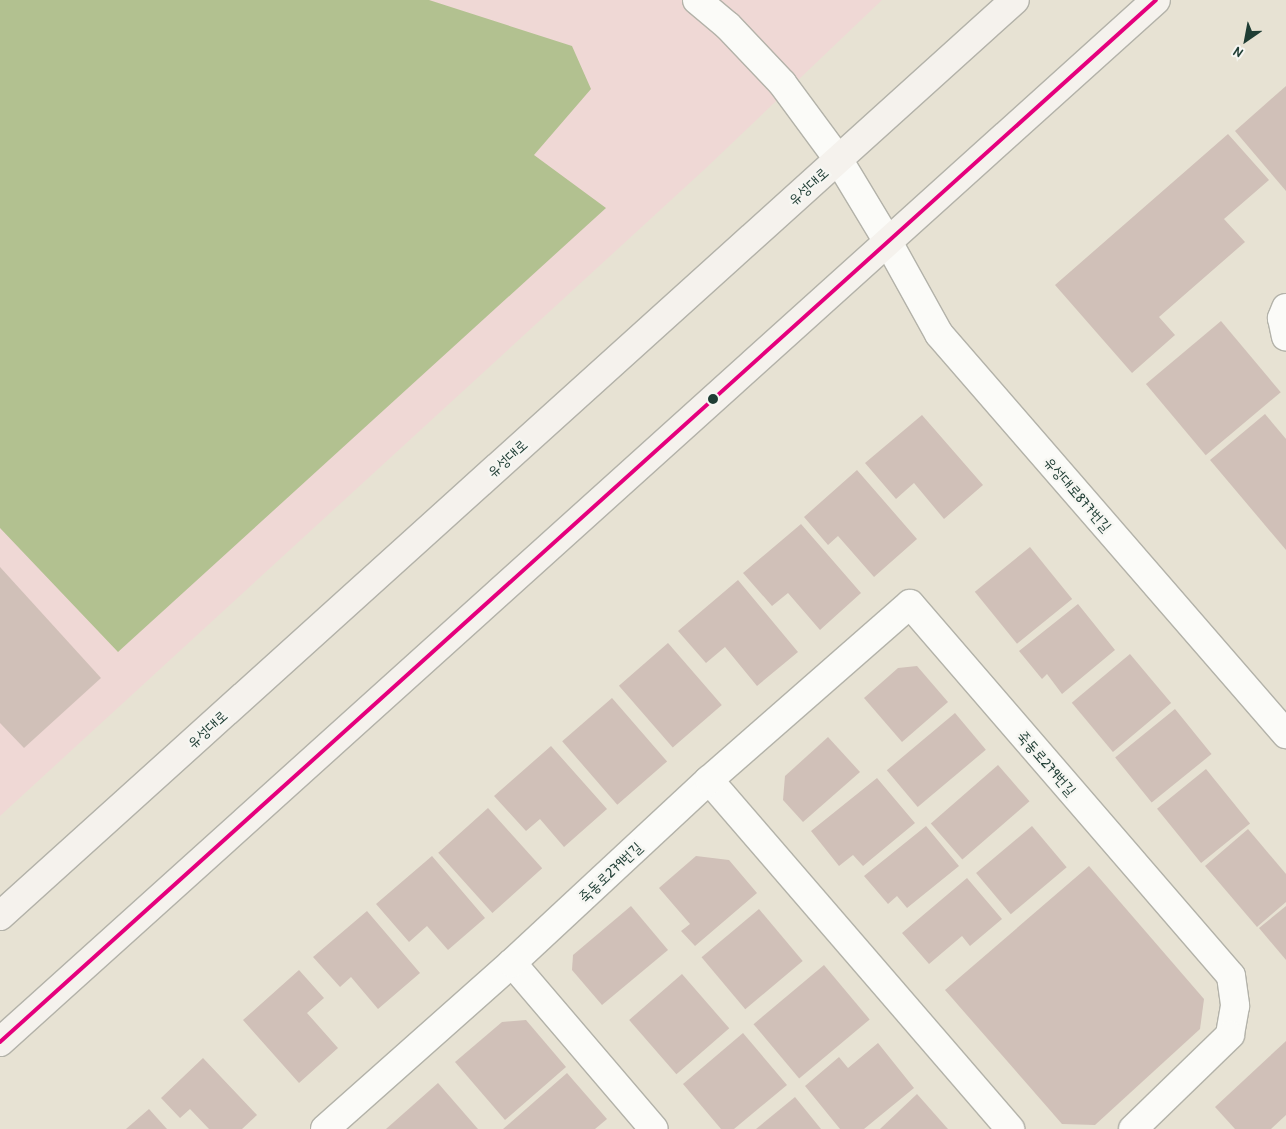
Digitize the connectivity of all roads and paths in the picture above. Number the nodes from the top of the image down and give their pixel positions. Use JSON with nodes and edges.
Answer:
{"nodes":[{"id":1,"x":697,"y":0,"type":"edge"},
{"id":2,"x":1015,"y":0,"type":"edge"},
{"id":3,"x":1156,"y":0,"type":"edge"},
{"id":4,"x":838,"y":159,"type":"junction"},
{"id":5,"x":888,"y":242,"type":"junction"},
{"id":6,"x":1286,"y":308,"type":"edge"},
{"id":7,"x":1286,"y":337,"type":"edge"},
{"id":8,"x":1286,"y":734,"type":"edge"},
{"id":9,"x":709,"y":780,"type":"junction"},
{"id":10,"x":0,"y":916,"type":"edge"},
{"id":11,"x":512,"y":963,"type":"junction"},
{"id":12,"x":0,"y":1042,"type":"edge"},
{"id":13,"x":325,"y":1129,"type":"edge"},
{"id":14,"x":654,"y":1129,"type":"edge"},
{"id":15,"x":1010,"y":1129,"type":"edge"},
{"id":16,"x":1133,"y":1129,"type":"edge"}],
"edges":[{"from":1,"to":4,"type":"street","name":"유성대로877번길"},
{"from":2,"to":4,"type":"main road","name":"유성대로"},
{"from":3,"to":5,"type":"main road"},
{"from":4,"to":5,"type":"street","name":"유성대로877번길"},
{"from":4,"to":10,"type":"main road","name":"유성대로"},
{"from":5,"to":8,"type":"street","name":"유성대로877번길"},
{"from":5,"to":12,"type":"main road"},
{"from":6,"to":7,"type":"street"},
{"from":9,"to":11,"type":"street","name":"죽동로279번길"},
{"from":9,"to":15,"type":"street"},
{"from":9,"to":16,"type":"street","name":"죽동로279번길"},
{"from":11,"to":13,"type":"street","name":"죽동로279번길"},
{"from":11,"to":14,"type":"street"}]}
